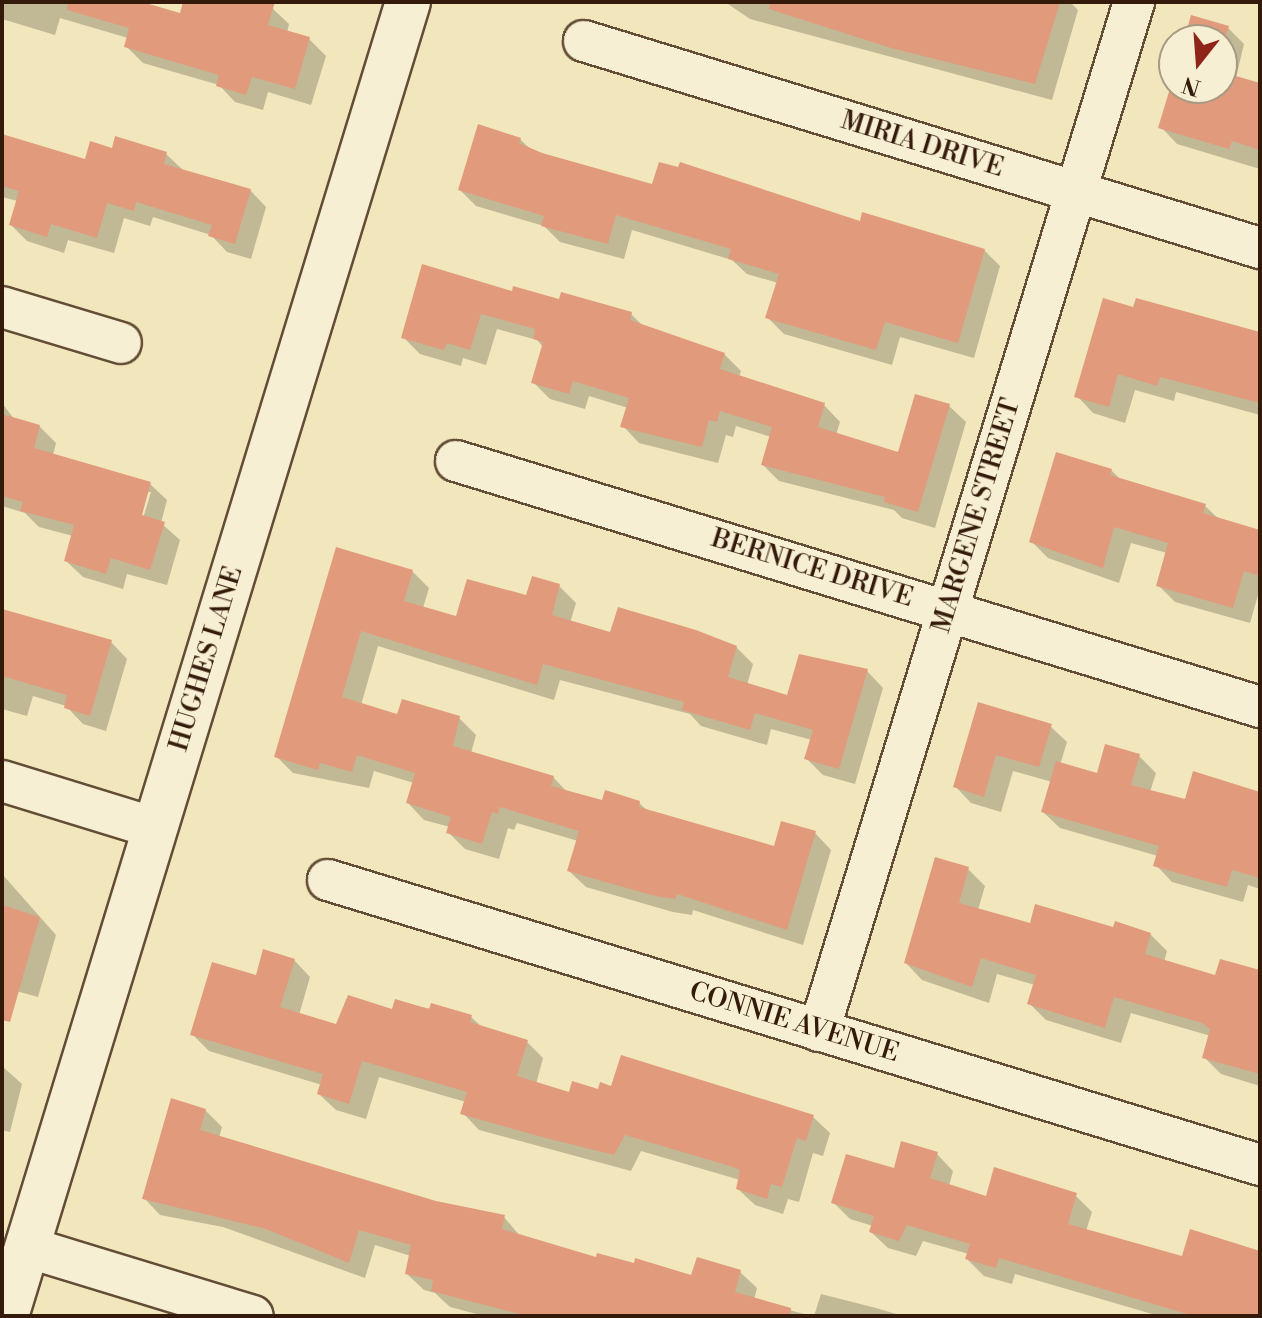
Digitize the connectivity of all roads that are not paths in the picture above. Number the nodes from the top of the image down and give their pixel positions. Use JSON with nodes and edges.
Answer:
{"nodes":[{"id":1,"x":408,"y":2,"type":"edge"},
{"id":2,"x":1134,"y":2,"type":"edge"},
{"id":3,"x":584,"y":41,"type":"dead end"},
{"id":4,"x":1076,"y":192,"type":"junction"},
{"id":5,"x":1260,"y":248,"type":"edge"},
{"id":6,"x":2,"y":307,"type":"edge"},
{"id":7,"x":121,"y":343,"type":"dead end"},
{"id":8,"x":456,"y":461,"type":"dead end"},
{"id":9,"x":948,"y":611,"type":"junction"},
{"id":10,"x":1260,"y":707,"type":"edge"},
{"id":11,"x":2,"y":781,"type":"edge"},
{"id":12,"x":155,"y":828,"type":"junction"},
{"id":13,"x":328,"y":880,"type":"dead end"},
{"id":14,"x":819,"y":1031,"type":"junction"},
{"id":15,"x":1260,"y":1165,"type":"edge"},
{"id":16,"x":27,"y":1247,"type":"junction"},
{"id":17,"x":6,"y":1316,"type":"edge"},
{"id":18,"x":253,"y":1316,"type":"edge"}],
"edges":[{"from":1,"to":12,"type":"street","name":"HUGHES LANE"},
{"from":2,"to":4,"type":"street","name":"MARGENE STREET"},
{"from":3,"to":4,"type":"street","name":"MIRIA DRIVE"},
{"from":4,"to":5,"type":"street","name":"MIRIA DRIVE"},
{"from":4,"to":9,"type":"street","name":"MARGENE STREET"},
{"from":6,"to":7,"type":"street"},
{"from":8,"to":9,"type":"street","name":"BERNICE DRIVE"},
{"from":9,"to":10,"type":"street","name":"BERNICE DRIVE"},
{"from":9,"to":14,"type":"street","name":"MARGENE STREET"},
{"from":11,"to":12,"type":"street"},
{"from":12,"to":16,"type":"street","name":"HUGHES LANE"},
{"from":13,"to":14,"type":"street","name":"CONNIE AVENUE"},
{"from":14,"to":15,"type":"street","name":"CONNIE AVENUE"},
{"from":16,"to":17,"type":"street","name":"HUGHES LANE"},
{"from":16,"to":18,"type":"street"}]}
